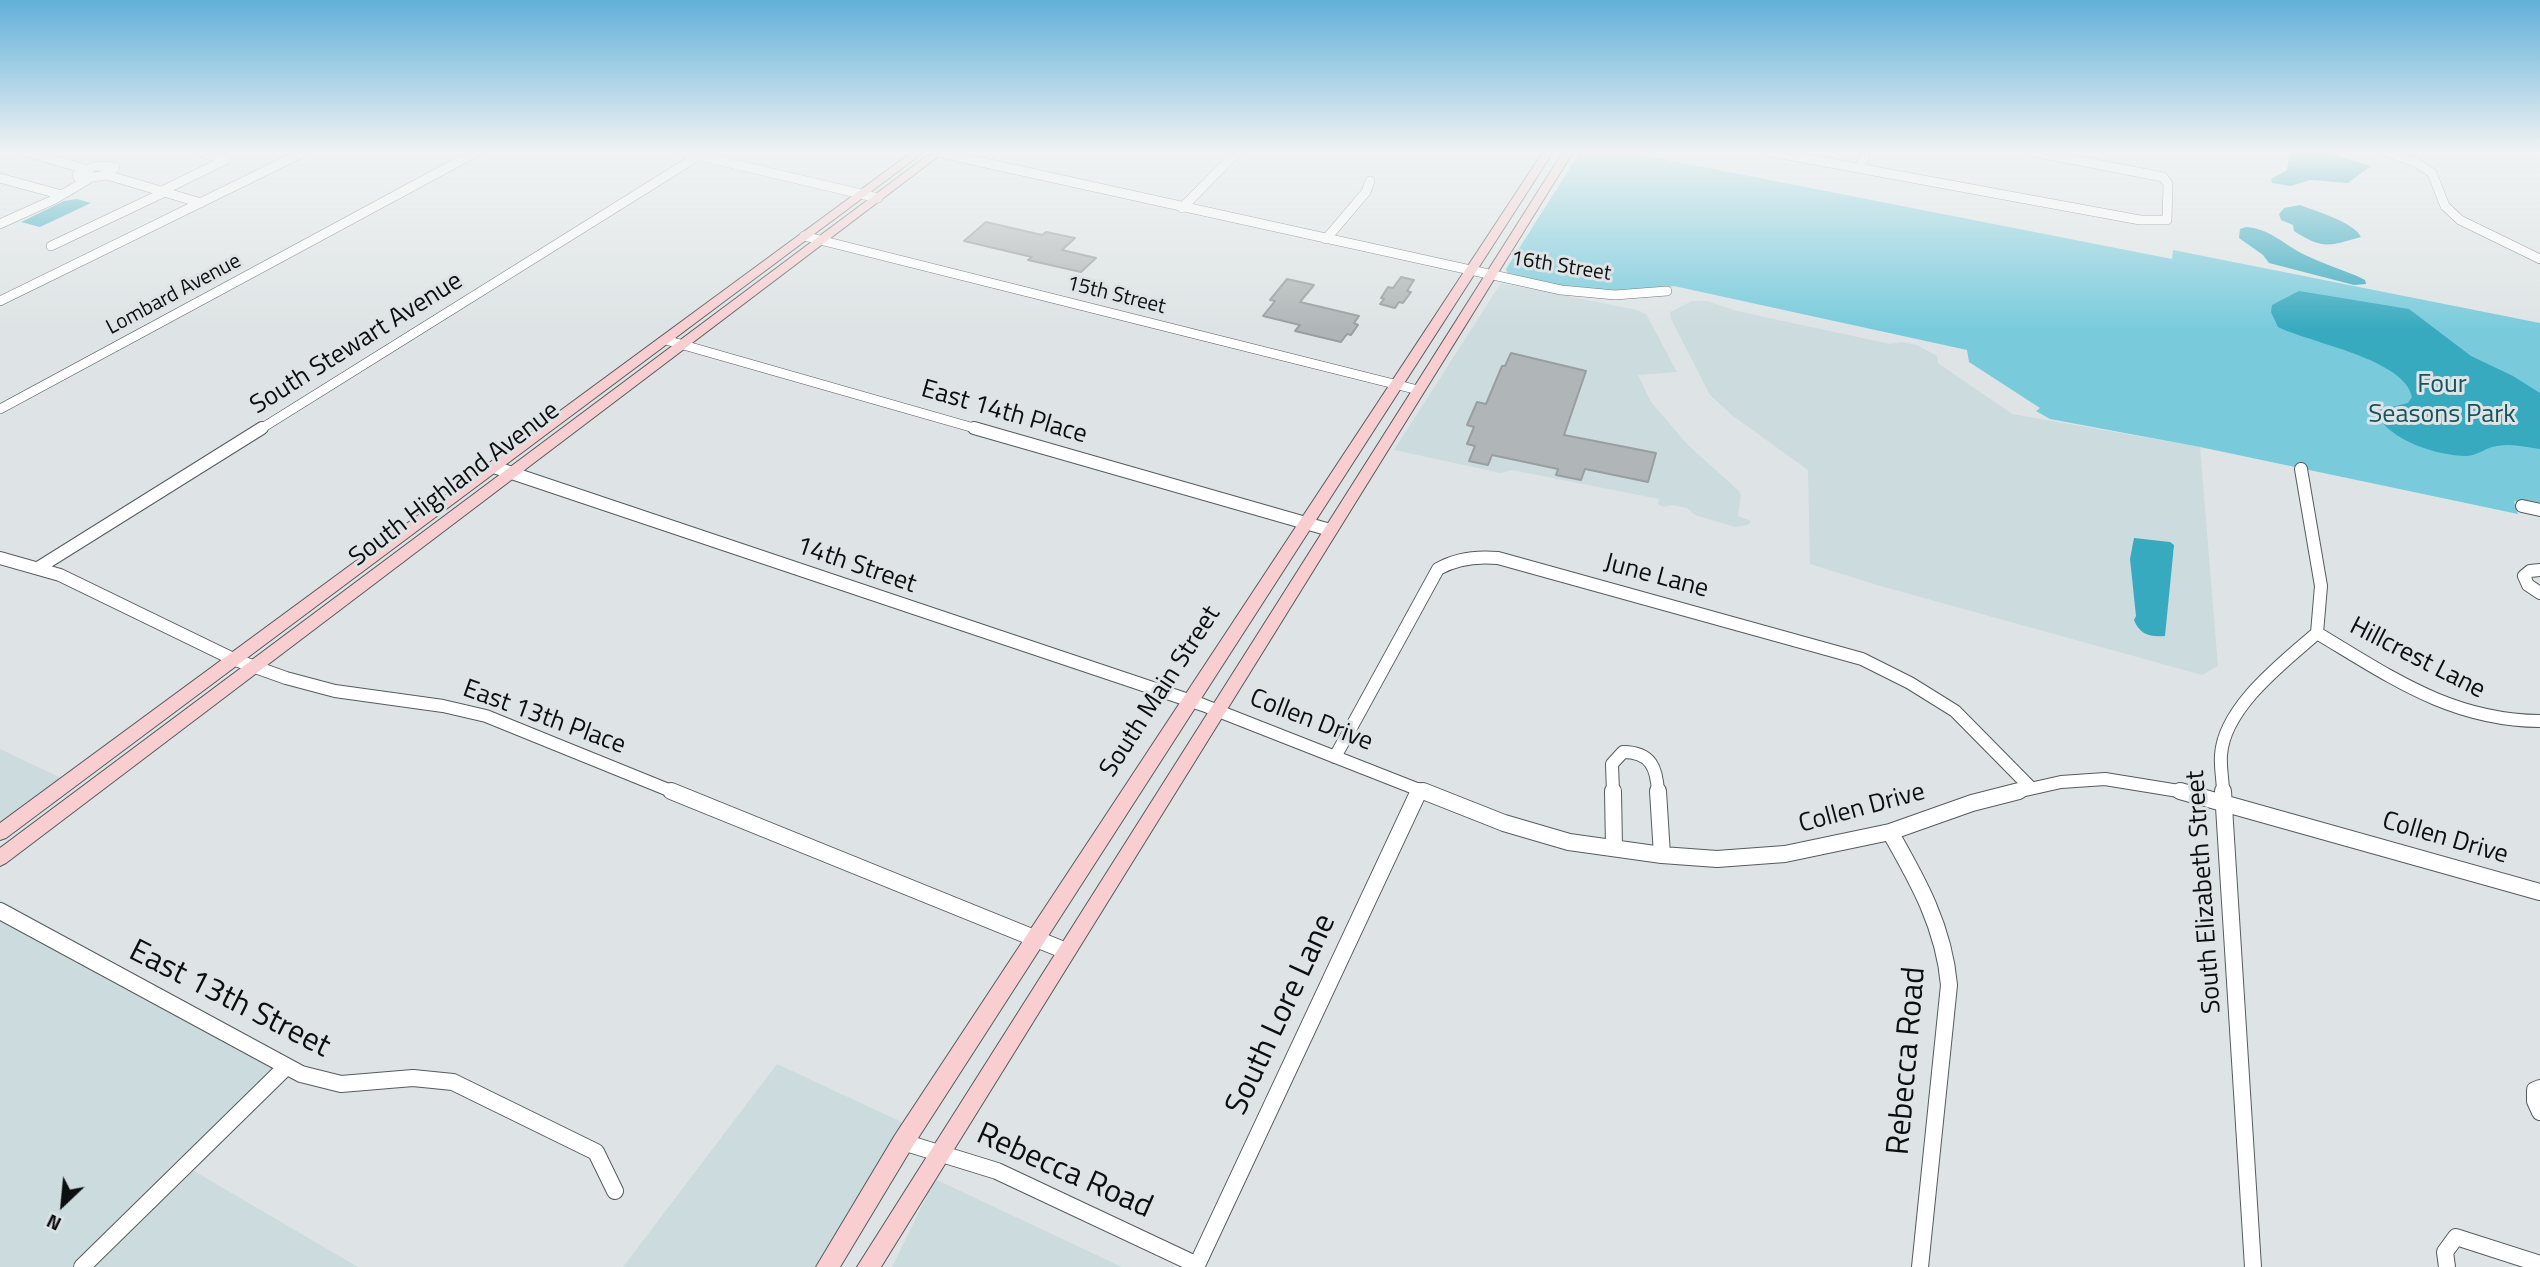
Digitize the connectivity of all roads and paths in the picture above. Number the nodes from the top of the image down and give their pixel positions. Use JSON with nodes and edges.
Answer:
{"nodes":[{"id":1,"x":28,"y":211,"type":"edge"},
{"id":2,"x":123,"y":211,"type":"edge"},
{"id":3,"x":184,"y":211,"type":"edge"},
{"id":4,"x":366,"y":211,"type":"edge"},
{"id":5,"x":610,"y":211,"type":"edge"},
{"id":6,"x":838,"y":211,"type":"edge"},
{"id":7,"x":860,"y":211,"type":"edge"},
{"id":8,"x":1197,"y":211,"type":"edge"},
{"id":9,"x":1350,"y":211,"type":"edge"},
{"id":10,"x":1509,"y":211,"type":"edge"},
{"id":11,"x":1531,"y":211,"type":"edge"},
{"id":12,"x":2097,"y":211,"type":"edge"},
{"id":13,"x":2169,"y":211,"type":"edge"},
{"id":14,"x":2451,"y":211,"type":"edge"},
{"id":15,"x":0,"y":224,"type":"edge"},
{"id":16,"x":804,"y":236,"type":"junction"},
{"id":17,"x":1326,"y":239,"type":"junction"},
{"id":18,"x":822,"y":240,"type":"junction"},
{"id":19,"x":51,"y":246,"type":"dead end"},
{"id":20,"x":2540,"y":259,"type":"edge"},
{"id":21,"x":1470,"y":271,"type":"junction"},
{"id":22,"x":1491,"y":275,"type":"junction"},
{"id":23,"x":1667,"y":291,"type":"dead end"},
{"id":24,"x":0,"y":301,"type":"edge"},
{"id":25,"x":666,"y":340,"type":"junction"},
{"id":26,"x":684,"y":345,"type":"junction"},
{"id":27,"x":1397,"y":385,"type":"junction"},
{"id":28,"x":1418,"y":390,"type":"junction"},
{"id":29,"x":0,"y":409,"type":"edge"},
{"id":30,"x":495,"y":467,"type":"junction"},
{"id":31,"x":2301,"y":469,"type":"dead end"},
{"id":32,"x":512,"y":474,"type":"junction"},
{"id":33,"x":2522,"y":506,"type":"dead end"},
{"id":34,"x":2540,"y":510,"type":"edge"},
{"id":35,"x":1305,"y":524,"type":"junction"},
{"id":36,"x":1330,"y":530,"type":"junction"},
{"id":37,"x":0,"y":558,"type":"edge"},
{"id":38,"x":38,"y":568,"type":"junction"},
{"id":39,"x":2540,"y":570,"type":"edge"},
{"id":40,"x":2540,"y":593,"type":"edge"},
{"id":41,"x":2316,"y":633,"type":"junction"},
{"id":42,"x":233,"y":659,"type":"junction"},
{"id":43,"x":253,"y":666,"type":"junction"},
{"id":44,"x":1203,"y":706,"type":"junction"},
{"id":45,"x":2540,"y":721,"type":"edge"},
{"id":46,"x":1335,"y":757,"type":"junction"},
{"id":47,"x":2031,"y":788,"type":"junction"},
{"id":48,"x":1420,"y":790,"type":"junction"},
{"id":49,"x":2224,"y":802,"type":"junction"},
{"id":50,"x":1890,"y":832,"type":"junction"},
{"id":51,"x":0,"y":834,"type":"edge"},
{"id":52,"x":1614,"y":848,"type":"junction"},
{"id":53,"x":1662,"y":855,"type":"junction"},
{"id":54,"x":0,"y":858,"type":"edge"},
{"id":55,"x":2540,"y":892,"type":"edge"},
{"id":56,"x":0,"y":911,"type":"edge"},
{"id":57,"x":1035,"y":939,"type":"junction"},
{"id":58,"x":1066,"y":951,"type":"junction"},
{"id":59,"x":285,"y":1068,"type":"junction"},
{"id":60,"x":2540,"y":1088,"type":"edge"},
{"id":61,"x":2540,"y":1112,"type":"edge"},
{"id":62,"x":903,"y":1142,"type":"junction"},
{"id":63,"x":941,"y":1151,"type":"junction"},
{"id":64,"x":615,"y":1191,"type":"dead end"},
{"id":65,"x":2540,"y":1264,"type":"edge"},
{"id":66,"x":1198,"y":1265,"type":"joint"},
{"id":67,"x":82,"y":1267,"type":"edge"},
{"id":68,"x":827,"y":1267,"type":"edge"},
{"id":69,"x":868,"y":1267,"type":"edge"},
{"id":70,"x":1920,"y":1267,"type":"edge"},
{"id":71,"x":2253,"y":1267,"type":"edge"},
{"id":72,"x":2447,"y":1267,"type":"edge"}],
"edges":[{"from":1,"to":15,"type":"street"},
{"from":2,"to":19,"type":"street"},
{"from":3,"to":24,"type":"street"},
{"from":4,"to":29,"type":"street","name":"Lombard Avenue"},
{"from":5,"to":38,"type":"street","name":"South Stewart Avenue"},
{"from":6,"to":16,"type":"street","name":"South Highland Avenue"},
{"from":7,"to":18,"type":"street","name":"South Highland Avenue"},
{"from":8,"to":17,"type":"street","name":"16th Street"},
{"from":9,"to":17,"type":"street"},
{"from":10,"to":21,"type":"street","name":"South Main Street"},
{"from":11,"to":22,"type":"street","name":"South Main Street"},
{"from":12,"to":13,"type":"street"},
{"from":14,"to":20,"type":"street"},
{"from":16,"to":18,"type":"street","name":"15th Street"},
{"from":16,"to":25,"type":"street","name":"South Highland Avenue"},
{"from":17,"to":21,"type":"street","name":"16th Street"},
{"from":18,"to":26,"type":"street","name":"South Highland Avenue"},
{"from":18,"to":27,"type":"street","name":"15th Street"},
{"from":21,"to":22,"type":"street","name":"16th Street"},
{"from":21,"to":27,"type":"street","name":"South Main Street"},
{"from":22,"to":23,"type":"street","name":"16th Street"},
{"from":22,"to":28,"type":"street","name":"South Main Street"},
{"from":25,"to":26,"type":"street","name":"East 14th Place"},
{"from":25,"to":30,"type":"street","name":"South Highland Avenue"},
{"from":26,"to":32,"type":"street","name":"South Highland Avenue"},
{"from":26,"to":35,"type":"street","name":"East 14th Place"},
{"from":27,"to":28,"type":"street","name":"15th Street"},
{"from":27,"to":35,"type":"street","name":"South Main Street"},
{"from":28,"to":36,"type":"street","name":"South Main Street"},
{"from":30,"to":32,"type":"street","name":"14th Street"},
{"from":30,"to":42,"type":"street","name":"South Highland Avenue"},
{"from":31,"to":41,"type":"street"},
{"from":32,"to":43,"type":"street","name":"South Highland Avenue"},
{"from":32,"to":44,"type":"street","name":"14th Street"},
{"from":33,"to":34,"type":"street"},
{"from":35,"to":36,"type":"street","name":"East 14th Place"},
{"from":35,"to":44,"type":"street","name":"South Main Street"},
{"from":36,"to":44,"type":"street","name":"South Main Street"},
{"from":37,"to":38,"type":"street","name":"East 13th Place"},
{"from":38,"to":42,"type":"street","name":"East 13th Place"},
{"from":39,"to":40,"type":"street"},
{"from":41,"to":45,"type":"street","name":"Hillcrest Lane"},
{"from":41,"to":49,"type":"street","name":"South Elizabeth Street"},
{"from":42,"to":43,"type":"street","name":"East 13th Place"},
{"from":42,"to":51,"type":"street","name":"South Highland Avenue"},
{"from":43,"to":54,"type":"street","name":"South Highland Avenue"},
{"from":43,"to":57,"type":"street","name":"East 13th Place"},
{"from":44,"to":46,"type":"street","name":"Collen Drive"},
{"from":44,"to":57,"type":"street","name":"South Main Street"},
{"from":44,"to":58,"type":"street","name":"South Main Street"},
{"from":46,"to":47,"type":"street","name":"June Lane"},
{"from":46,"to":48,"type":"street","name":"Collen Drive"},
{"from":47,"to":49,"type":"street","name":"Collen Drive"},
{"from":47,"to":50,"type":"street","name":"Collen Drive"},
{"from":48,"to":52,"type":"street","name":"Collen Drive"},
{"from":48,"to":66,"type":"street","name":"South Lore Lane"},
{"from":49,"to":55,"type":"street","name":"Collen Drive"},
{"from":49,"to":71,"type":"street","name":"South Elizabeth Street"},
{"from":50,"to":53,"type":"street","name":"Collen Drive"},
{"from":50,"to":70,"type":"street","name":"Rebecca Road"},
{"from":52,"to":53,"type":"street","name":"Collen Drive"},
{"from":52,"to":53,"type":"street"},
{"from":56,"to":59,"type":"street","name":"East 13th Street"},
{"from":57,"to":58,"type":"street","name":"East 13th Place"},
{"from":57,"to":62,"type":"street","name":"South Main Street"},
{"from":58,"to":63,"type":"street","name":"South Main Street"},
{"from":59,"to":64,"type":"street","name":"East 13th Street"},
{"from":59,"to":67,"type":"street"},
{"from":60,"to":61,"type":"street"},
{"from":62,"to":63,"type":"street","name":"Rebecca Road"},
{"from":62,"to":68,"type":"street","name":"South Main Street"},
{"from":63,"to":66,"type":"street","name":"Rebecca Road"},
{"from":63,"to":69,"type":"street","name":"South Main Street"},
{"from":65,"to":72,"type":"street"}]}
